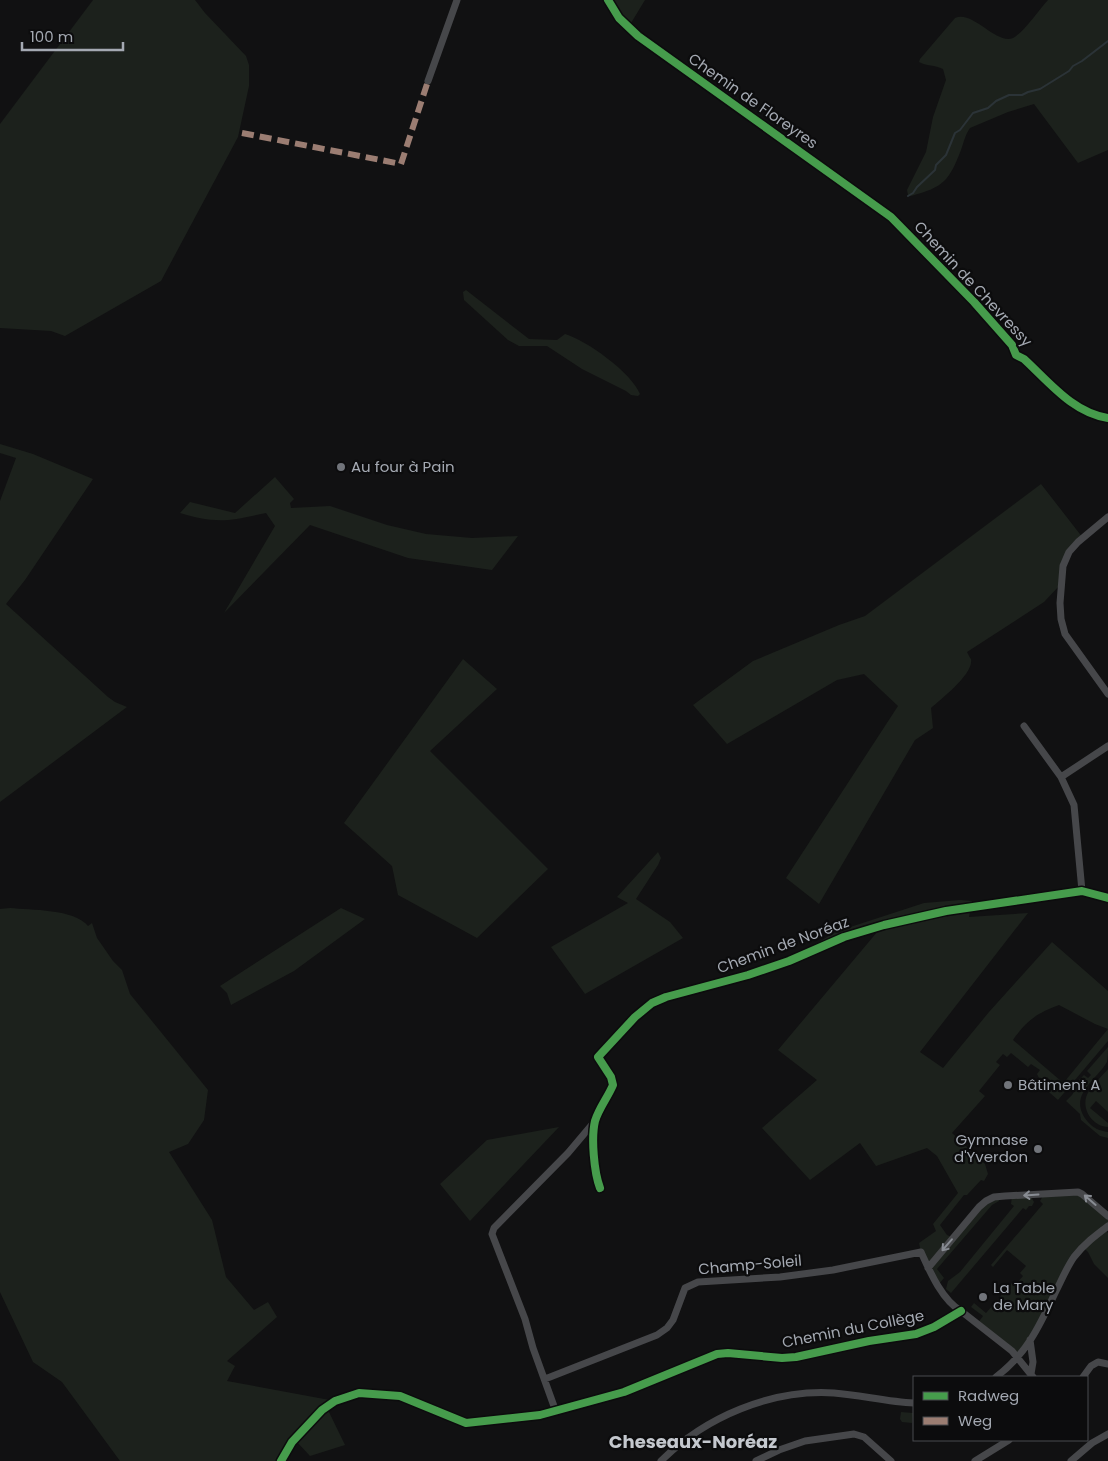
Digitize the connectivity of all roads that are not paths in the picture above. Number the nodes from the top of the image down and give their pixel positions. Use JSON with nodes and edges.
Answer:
{"nodes":[{"id":1,"x":457,"y":0,"type":"edge"},
{"id":2,"x":608,"y":0,"type":"edge"},
{"id":3,"x":428,"y":81,"type":"dead end"},
{"id":4,"x":891,"y":217,"type":"joint"},
{"id":5,"x":1108,"y":418,"type":"edge"},
{"id":6,"x":1108,"y":518,"type":"edge"},
{"id":7,"x":1108,"y":694,"type":"edge"},
{"id":8,"x":1024,"y":726,"type":"dead end"},
{"id":9,"x":1108,"y":746,"type":"edge"},
{"id":10,"x":1061,"y":777,"type":"junction"},
{"id":11,"x":1082,"y":891,"type":"junction"},
{"id":12,"x":1108,"y":898,"type":"edge"},
{"id":13,"x":595,"y":1121,"type":"junction"},
{"id":14,"x":600,"y":1188,"type":"dead end"},
{"id":15,"x":1108,"y":1216,"type":"edge"},
{"id":16,"x":1108,"y":1226,"type":"edge"},
{"id":17,"x":928,"y":1268,"type":"junction"},
{"id":18,"x":961,"y":1311,"type":"junction"},
{"id":19,"x":1030,"y":1339,"type":"junction"},
{"id":20,"x":1018,"y":1358,"type":"junction"},
{"id":21,"x":1108,"y":1364,"type":"edge"},
{"id":22,"x":997,"y":1376,"type":"edge"},
{"id":23,"x":1032,"y":1376,"type":"edge"},
{"id":24,"x":1084,"y":1376,"type":"edge"},
{"id":25,"x":545,"y":1379,"type":"junction"},
{"id":26,"x":913,"y":1403,"type":"edge"},
{"id":27,"x":555,"y":1410,"type":"junction"},
{"id":28,"x":1108,"y":1434,"type":"edge"},
{"id":29,"x":1007,"y":1441,"type":"edge"},
{"id":30,"x":280,"y":1461,"type":"edge"},
{"id":31,"x":661,"y":1461,"type":"edge"},
{"id":32,"x":756,"y":1461,"type":"edge"},
{"id":33,"x":891,"y":1461,"type":"edge"},
{"id":34,"x":975,"y":1461,"type":"edge"},
{"id":35,"x":1071,"y":1461,"type":"edge"}],
"edges":[{"from":1,"to":3,"type":"street"},
{"from":2,"to":4,"type":"street","name":"Chemin de Floreyres"},
{"from":4,"to":5,"type":"street","name":"Chemin de Chevressy"},
{"from":6,"to":7,"type":"street"},
{"from":8,"to":10,"type":"street"},
{"from":9,"to":10,"type":"street"},
{"from":10,"to":11,"type":"street"},
{"from":11,"to":12,"type":"street","name":"Chemin de Noréaz"},
{"from":11,"to":13,"type":"street","name":"Chemin de Noréaz"},
{"from":13,"to":14,"type":"street","name":"Chemin de Noréaz"},
{"from":13,"to":25,"type":"street"},
{"from":15,"to":17,"type":"street","one_way":true},
{"from":16,"to":19,"type":"street"},
{"from":17,"to":18,"type":"street","name":"Champ-Soleil"},
{"from":17,"to":25,"type":"street","name":"Champ-Soleil"},
{"from":18,"to":20,"type":"street"},
{"from":18,"to":27,"type":"street","name":"Chemin du Collège"},
{"from":19,"to":20,"type":"street"},
{"from":19,"to":23,"type":"street"},
{"from":20,"to":22,"type":"street"},
{"from":20,"to":23,"type":"street"},
{"from":21,"to":24,"type":"street"},
{"from":25,"to":27,"type":"street"},
{"from":26,"to":31,"type":"street"},
{"from":27,"to":30,"type":"street","name":"Chemin du Collège"},
{"from":28,"to":35,"type":"street"},
{"from":29,"to":34,"type":"street"},
{"from":32,"to":33,"type":"street"}]}
